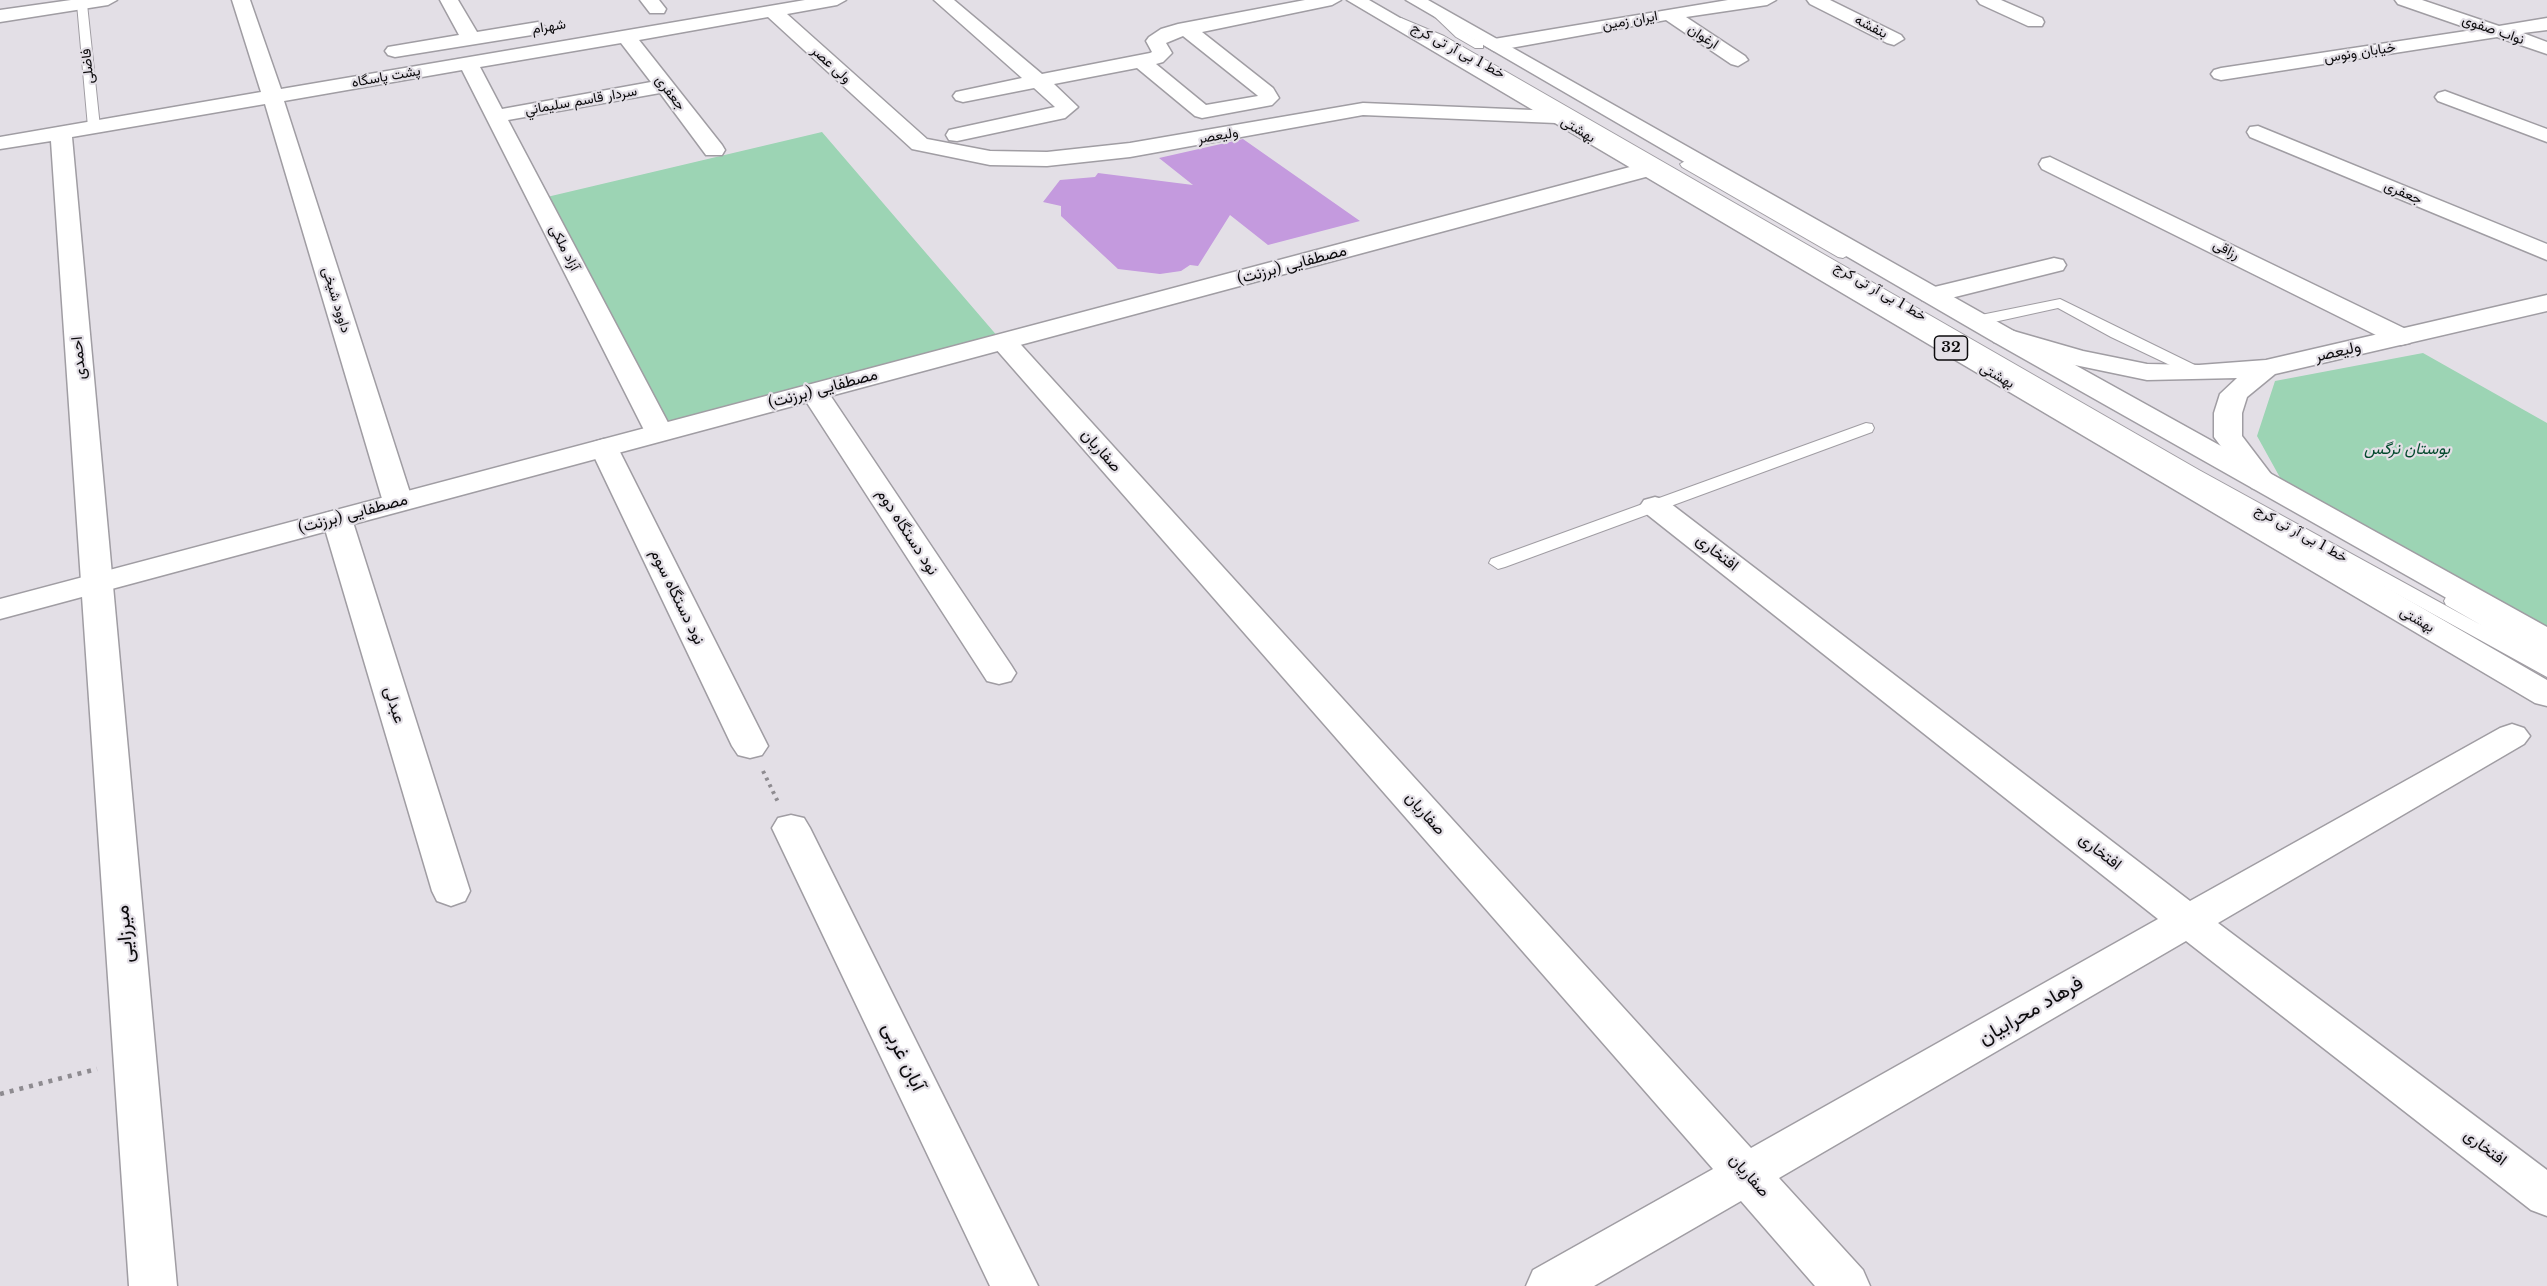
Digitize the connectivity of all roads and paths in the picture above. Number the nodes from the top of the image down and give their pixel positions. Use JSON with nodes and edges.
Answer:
{"nodes":[{"id":1,"x":105,"y":0,"type":"edge"},
{"id":2,"x":241,"y":0,"type":"edge"},
{"id":3,"x":449,"y":0,"type":"edge"},
{"id":4,"x":837,"y":0,"type":"edge"},
{"id":5,"x":943,"y":0,"type":"edge"},
{"id":6,"x":1332,"y":0,"type":"edge"},
{"id":7,"x":1767,"y":0,"type":"edge"},
{"id":8,"x":1816,"y":0,"type":"edge"},
{"id":9,"x":1986,"y":0,"type":"edge"},
{"id":10,"x":2404,"y":0,"type":"edge"},
{"id":11,"x":1362,"y":3,"type":"edge"},
{"id":12,"x":82,"y":4,"type":"junction"},
{"id":13,"x":653,"y":5,"type":"edge"},
{"id":14,"x":680,"y":6,"type":"dead end"},
{"id":15,"x":1426,"y":6,"type":"edge"},
{"id":16,"x":772,"y":11,"type":"junction"},
{"id":17,"x":634,"y":13,"type":"dead end"},
{"id":18,"x":1669,"y":14,"type":"junction"},
{"id":19,"x":0,"y":16,"type":"edge"},
{"id":20,"x":2036,"y":22,"type":"dead end"},
{"id":21,"x":2547,"y":24,"type":"edge"},
{"id":22,"x":552,"y":26,"type":"dead end"},
{"id":23,"x":1185,"y":28,"type":"junction"},
{"id":24,"x":2500,"y":32,"type":"junction"},
{"id":25,"x":626,"y":36,"type":"junction"},
{"id":26,"x":471,"y":39,"type":"junction"},
{"id":27,"x":1894,"y":39,"type":"dead end"},
{"id":28,"x":1494,"y":45,"type":"junction"},
{"id":29,"x":2547,"y":48,"type":"edge"},
{"id":30,"x":395,"y":51,"type":"dead end"},
{"id":31,"x":1738,"y":60,"type":"dead end"},
{"id":32,"x":1141,"y":62,"type":"junction"},
{"id":33,"x":468,"y":63,"type":"junction"},
{"id":34,"x":2221,"y":74,"type":"dead end"},
{"id":35,"x":1038,"y":81,"type":"junction"},
{"id":36,"x":665,"y":86,"type":"junction"},
{"id":37,"x":963,"y":96,"type":"dead end"},
{"id":38,"x":273,"y":97,"type":"junction"},
{"id":39,"x":2445,"y":97,"type":"dead end"},
{"id":40,"x":497,"y":116,"type":"junction"},
{"id":41,"x":1556,"y":117,"type":"junction"},
{"id":42,"x":890,"y":118,"type":"joint"},
{"id":43,"x":94,"y":127,"type":"junction"},
{"id":44,"x":2258,"y":132,"type":"dead end"},
{"id":45,"x":62,"y":133,"type":"junction"},
{"id":46,"x":957,"y":135,"type":"dead end"},
{"id":47,"x":2547,"y":136,"type":"edge"},
{"id":48,"x":0,"y":143,"type":"edge"},
{"id":49,"x":714,"y":150,"type":"dead end"},
{"id":50,"x":2050,"y":164,"type":"dead end"},
{"id":51,"x":1645,"y":170,"type":"junction"},
{"id":52,"x":2547,"y":253,"type":"edge"},
{"id":53,"x":2054,"y":265,"type":"dead end"},
{"id":54,"x":1931,"y":295,"type":"junction"},
{"id":55,"x":2547,"y":303,"type":"edge"},
{"id":56,"x":1976,"y":321,"type":"junction"},
{"id":57,"x":2003,"y":336,"type":"junction"},
{"id":58,"x":2401,"y":337,"type":"junction"},
{"id":59,"x":1004,"y":342,"type":"junction"},
{"id":60,"x":2266,"y":368,"type":"junction"},
{"id":61,"x":2199,"y":373,"type":"junction"},
{"id":62,"x":814,"y":392,"type":"junction"},
{"id":63,"x":1866,"y":428,"type":"dead end"},
{"id":64,"x":659,"y":432,"type":"junction"},
{"id":65,"x":604,"y":447,"type":"junction"},
{"id":66,"x":2262,"y":482,"type":"junction"},
{"id":67,"x":398,"y":502,"type":"junction"},
{"id":68,"x":1655,"y":506,"type":"junction"},
{"id":69,"x":337,"y":519,"type":"junction"},
{"id":70,"x":1498,"y":563,"type":"dead end"},
{"id":71,"x":97,"y":583,"type":"junction"},
{"id":72,"x":0,"y":609,"type":"edge"},
{"id":73,"x":2547,"y":641,"type":"edge"},
{"id":74,"x":2547,"y":655,"type":"edge"},
{"id":75,"x":2547,"y":670,"type":"edge"},
{"id":76,"x":999,"y":673,"type":"dead end"},
{"id":77,"x":2547,"y":695,"type":"edge"},
{"id":78,"x":2512,"y":736,"type":"dead end"},
{"id":79,"x":750,"y":746,"type":"joint"},
{"id":80,"x":791,"y":828,"type":"joint"},
{"id":81,"x":451,"y":891,"type":"dead end"},
{"id":82,"x":2188,"y":921,"type":"junction"},
{"id":83,"x":135,"y":1059,"type":"junction"},
{"id":84,"x":0,"y":1094,"type":"edge"},
{"id":85,"x":1746,"y":1174,"type":"junction"},
{"id":86,"x":2547,"y":1196,"type":"edge"},
{"id":87,"x":153,"y":1286,"type":"edge"},
{"id":88,"x":1014,"y":1286,"type":"edge"},
{"id":89,"x":1550,"y":1286,"type":"edge"},
{"id":90,"x":1846,"y":1286,"type":"edge"}],
"edges":[{"from":1,"to":12,"type":"street"},
{"from":2,"to":38,"type":"street","name":"داوود شیخی"},
{"from":3,"to":26,"type":"street"},
{"from":4,"to":16,"type":"street","name":"پشت پاسگاه"},
{"from":5,"to":35,"type":"street"},
{"from":6,"to":23,"type":"street"},
{"from":7,"to":18,"type":"street","name":"ایران زمین"},
{"from":8,"to":27,"type":"street","name":"بنفشه"},
{"from":9,"to":20,"type":"street"},
{"from":10,"to":24,"type":"street","name":"نواب صفوی"},
{"from":11,"to":41,"type":"street","name":"بهشتی","number":"32"},
{"from":11,"to":75,"type":"lane","name":"خط 1 بی آر تی کرج"},
{"from":12,"to":19,"type":"street"},
{"from":12,"to":43,"type":"lane","name":"فاضلی"},
{"from":13,"to":14,"type":"street"},
{"from":13,"to":17,"type":"street"},
{"from":15,"to":28,"type":"street","name":"بهشتی","number":"32"},
{"from":15,"to":74,"type":"lane","name":"خط 1 بی آر تی کرج"},
{"from":16,"to":25,"type":"street","name":"پشت پاسگاه"},
{"from":16,"to":42,"type":"street","name":"ولی عصر"},
{"from":18,"to":28,"type":"street","name":"ایران زمین"},
{"from":18,"to":31,"type":"street","name":"ارغوان"},
{"from":21,"to":24,"type":"street","name":"خیابان ونوس"},
{"from":22,"to":26,"type":"street","name":"شهرام"},
{"from":23,"to":32,"type":"street"},
{"from":23,"to":32,"type":"street"},
{"from":24,"to":29,"type":"street","name":"نواب صفوی"},
{"from":24,"to":34,"type":"street","name":"خیابان ونوس"},
{"from":25,"to":33,"type":"street","name":"پشت پاسگاه"},
{"from":25,"to":36,"type":"street","name":"جعفری"},
{"from":26,"to":30,"type":"street","name":"شهرام"},
{"from":28,"to":54,"type":"street","name":"بهشتی","number":"32"},
{"from":32,"to":35,"type":"street"},
{"from":33,"to":38,"type":"street","name":"پشت پاسگاه"},
{"from":33,"to":40,"type":"street","name":"آزاد ملکی"},
{"from":35,"to":37,"type":"street"},
{"from":35,"to":46,"type":"street"},
{"from":36,"to":40,"type":"street","name":"سردار قاسم سليماني"},
{"from":36,"to":49,"type":"street","name":"جعفری"},
{"from":38,"to":43,"type":"street","name":"پشت پاسگاه"},
{"from":38,"to":67,"type":"street","name":"داوود شیخی"},
{"from":39,"to":47,"type":"street"},
{"from":40,"to":64,"type":"street","name":"آزاد ملکی"},
{"from":41,"to":42,"type":"street","name":"ولیعصر"},
{"from":41,"to":51,"type":"street","name":"بهشتی","number":"32"},
{"from":43,"to":45,"type":"street","name":"پشت پاسگاه"},
{"from":44,"to":52,"type":"street","name":"جعفری"},
{"from":45,"to":48,"type":"street","name":"پشت پاسگاه"},
{"from":45,"to":71,"type":"street","name":"احمدی"},
{"from":50,"to":58,"type":"street","name":"رزاقی"},
{"from":51,"to":59,"type":"street","name":"مصطفایی (برزنت)"},
{"from":51,"to":77,"type":"street","name":"بهشتی","number":"32"},
{"from":53,"to":54,"type":"street"},
{"from":54,"to":56,"type":"street","name":"بهشتی","number":"32"},
{"from":55,"to":58,"type":"street","name":"ولیعصر"},
{"from":56,"to":57,"type":"street","name":"بهشتی","number":"32"},
{"from":56,"to":61,"type":"lane"},
{"from":57,"to":61,"type":"street"},
{"from":57,"to":66,"type":"street","name":"بهشتی","number":"32"},
{"from":58,"to":60,"type":"street","name":"ولیعصر"},
{"from":59,"to":62,"type":"street","name":"مصطفایی (برزنت)"},
{"from":59,"to":85,"type":"street","name":"صفاریان"},
{"from":60,"to":61,"type":"street"},
{"from":60,"to":66,"type":"street","name":"ولیعصر"},
{"from":62,"to":64,"type":"street","name":"مصطفایی (برزنت)"},
{"from":62,"to":76,"type":"street","name":"نود دستگاه دوم"},
{"from":63,"to":68,"type":"lane"},
{"from":64,"to":65,"type":"street","name":"مصطفایی (برزنت)"},
{"from":65,"to":67,"type":"street","name":"مصطفایی (برزنت)"},
{"from":65,"to":79,"type":"street","name":"نود دستگاه سوم"},
{"from":66,"to":73,"type":"street","name":"بهشتی","number":"32"},
{"from":67,"to":69,"type":"street","name":"مصطفایی (برزنت)"},
{"from":68,"to":70,"type":"lane"},
{"from":68,"to":82,"type":"street","name":"افتخاری"},
{"from":69,"to":71,"type":"street","name":"مصطفایی (برزنت)"},
{"from":69,"to":81,"type":"street","name":"عبدلی"},
{"from":71,"to":72,"type":"street","name":"مصطفایی (برزنت)"},
{"from":71,"to":83,"type":"street","name":"میرزایی"},
{"from":78,"to":82,"type":"street","name":"فرهاد محرابیان"},
{"from":79,"to":80,"type":"path"},
{"from":80,"to":88,"type":"street","name":"آبان غربی"},
{"from":82,"to":85,"type":"street","name":"فرهاد محرابیان"},
{"from":82,"to":86,"type":"street","name":"افتخاری"},
{"from":83,"to":84,"type":"path"},
{"from":83,"to":87,"type":"street","name":"میرزایی"},
{"from":85,"to":89,"type":"street","name":"فرهاد محرابیان"},
{"from":85,"to":90,"type":"street","name":"صفاریان"}]}
